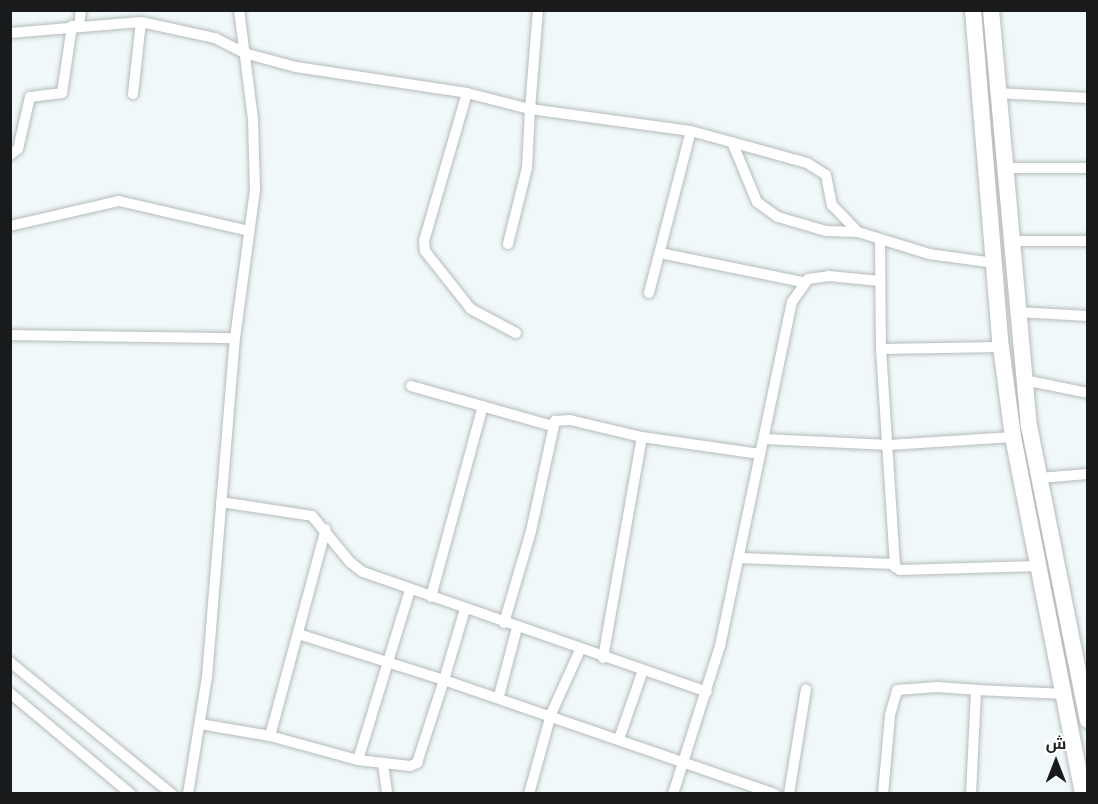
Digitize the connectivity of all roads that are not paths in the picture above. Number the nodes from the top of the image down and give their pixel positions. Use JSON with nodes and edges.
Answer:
{"nodes":[{"id":1,"x":81,"y":10,"type":"edge"},
{"id":2,"x":239,"y":10,"type":"edge"},
{"id":3,"x":538,"y":10,"type":"edge"},
{"id":4,"x":973,"y":10,"type":"edge"},
{"id":5,"x":991,"y":10,"type":"edge"},
{"id":6,"x":141,"y":22,"type":"junction"},
{"id":7,"x":75,"y":26,"type":"junction"},
{"id":8,"x":10,"y":33,"type":"edge"},
{"id":9,"x":244,"y":53,"type":"junction"},
{"id":10,"x":467,"y":93,"type":"junction"},
{"id":11,"x":997,"y":93,"type":"junction"},
{"id":12,"x":133,"y":94,"type":"dead end"},
{"id":13,"x":1088,"y":98,"type":"edge"},
{"id":14,"x":530,"y":109,"type":"junction"},
{"id":15,"x":691,"y":131,"type":"junction"},
{"id":16,"x":732,"y":142,"type":"junction"},
{"id":17,"x":10,"y":155,"type":"edge"},
{"id":18,"x":1004,"y":168,"type":"junction"},
{"id":19,"x":1088,"y":168,"type":"edge"},
{"id":20,"x":10,"y":226,"type":"edge"},
{"id":21,"x":249,"y":231,"type":"junction"},
{"id":22,"x":858,"y":232,"type":"junction"},
{"id":23,"x":1011,"y":241,"type":"junction"},
{"id":24,"x":880,"y":242,"type":"junction"},
{"id":25,"x":1088,"y":242,"type":"edge"},
{"id":26,"x":508,"y":244,"type":"dead end"},
{"id":27,"x":660,"y":253,"type":"junction"},
{"id":28,"x":995,"y":263,"type":"junction"},
{"id":29,"x":880,"y":281,"type":"junction"},
{"id":30,"x":803,"y":282,"type":"junction"},
{"id":31,"x":649,"y":293,"type":"dead end"},
{"id":32,"x":1017,"y":312,"type":"junction"},
{"id":33,"x":1088,"y":316,"type":"edge"},
{"id":34,"x":516,"y":333,"type":"dead end"},
{"id":35,"x":10,"y":336,"type":"edge"},
{"id":36,"x":235,"y":338,"type":"junction"},
{"id":37,"x":1001,"y":347,"type":"junction"},
{"id":38,"x":881,"y":349,"type":"junction"},
{"id":39,"x":1024,"y":380,"type":"junction"},
{"id":40,"x":411,"y":386,"type":"dead end"},
{"id":41,"x":1088,"y":393,"type":"edge"},
{"id":42,"x":483,"y":406,"type":"junction"},
{"id":43,"x":552,"y":426,"type":"junction"},
{"id":44,"x":1013,"y":437,"type":"junction"},
{"id":45,"x":642,"y":438,"type":"junction"},
{"id":46,"x":764,"y":439,"type":"junction"},
{"id":47,"x":889,"y":445,"type":"junction"},
{"id":48,"x":760,"y":454,"type":"junction"},
{"id":49,"x":1088,"y":474,"type":"edge"},
{"id":50,"x":1039,"y":478,"type":"junction"},
{"id":51,"x":222,"y":502,"type":"junction"},
{"id":52,"x":326,"y":529,"type":"junction"},
{"id":53,"x":739,"y":558,"type":"junction"},
{"id":54,"x":894,"y":564,"type":"junction"},
{"id":55,"x":1038,"y":566,"type":"junction"},
{"id":56,"x":410,"y":590,"type":"junction"},
{"id":57,"x":431,"y":597,"type":"junction"},
{"id":58,"x":465,"y":609,"type":"junction"},
{"id":59,"x":504,"y":623,"type":"junction"},
{"id":60,"x":518,"y":628,"type":"junction"},
{"id":61,"x":298,"y":634,"type":"junction"},
{"id":62,"x":580,"y":651,"type":"junction"},
{"id":63,"x":603,"y":658,"type":"junction"},
{"id":64,"x":10,"y":662,"type":"edge"},
{"id":65,"x":389,"y":663,"type":"junction"},
{"id":66,"x":643,"y":670,"type":"junction"},
{"id":67,"x":444,"y":680,"type":"junction"},
{"id":68,"x":1084,"y":681,"type":"edge"},
{"id":69,"x":806,"y":689,"type":"dead end"},
{"id":70,"x":976,"y":690,"type":"junction"},
{"id":71,"x":706,"y":692,"type":"junction"},
{"id":72,"x":10,"y":693,"type":"edge"},
{"id":73,"x":1065,"y":694,"type":"junction"},
{"id":74,"x":499,"y":696,"type":"junction"},
{"id":75,"x":550,"y":714,"type":"junction"},
{"id":76,"x":1088,"y":720,"type":"edge"},
{"id":77,"x":200,"y":724,"type":"junction"},
{"id":78,"x":270,"y":736,"type":"junction"},
{"id":79,"x":619,"y":739,"type":"junction"},
{"id":80,"x":358,"y":760,"type":"junction"},
{"id":81,"x":685,"y":761,"type":"junction"},
{"id":82,"x":383,"y":764,"type":"junction"},
{"id":83,"x":131,"y":794,"type":"edge"},
{"id":84,"x":172,"y":794,"type":"edge"},
{"id":85,"x":188,"y":794,"type":"edge"},
{"id":86,"x":387,"y":794,"type":"edge"},
{"id":87,"x":529,"y":794,"type":"edge"},
{"id":88,"x":674,"y":794,"type":"edge"},
{"id":89,"x":774,"y":794,"type":"edge"},
{"id":90,"x":789,"y":794,"type":"edge"},
{"id":91,"x":883,"y":794,"type":"edge"},
{"id":92,"x":971,"y":794,"type":"edge"},
{"id":93,"x":1083,"y":794,"type":"edge"}],
"edges":[{"from":1,"to":7,"type":"street"},
{"from":2,"to":9,"type":"street"},
{"from":3,"to":14,"type":"street"},
{"from":4,"to":28,"type":"highway"},
{"from":5,"to":11,"type":"highway"},
{"from":6,"to":7,"type":"street"},
{"from":6,"to":9,"type":"street"},
{"from":6,"to":12,"type":"street"},
{"from":7,"to":8,"type":"street"},
{"from":7,"to":17,"type":"street"},
{"from":9,"to":10,"type":"street"},
{"from":9,"to":21,"type":"street"},
{"from":10,"to":14,"type":"street"},
{"from":10,"to":34,"type":"street"},
{"from":11,"to":13,"type":"street"},
{"from":11,"to":18,"type":"highway"},
{"from":14,"to":15,"type":"street"},
{"from":14,"to":26,"type":"street"},
{"from":15,"to":16,"type":"street"},
{"from":15,"to":27,"type":"street"},
{"from":16,"to":22,"type":"street"},
{"from":16,"to":22,"type":"street"},
{"from":18,"to":19,"type":"street"},
{"from":18,"to":23,"type":"highway"},
{"from":20,"to":21,"type":"street"},
{"from":21,"to":36,"type":"street"},
{"from":22,"to":24,"type":"street"},
{"from":23,"to":25,"type":"street"},
{"from":23,"to":32,"type":"highway"},
{"from":24,"to":28,"type":"street"},
{"from":24,"to":29,"type":"street"},
{"from":27,"to":30,"type":"street"},
{"from":27,"to":31,"type":"street"},
{"from":28,"to":37,"type":"highway"},
{"from":29,"to":30,"type":"street"},
{"from":29,"to":38,"type":"street"},
{"from":30,"to":46,"type":"street"},
{"from":32,"to":33,"type":"street"},
{"from":32,"to":39,"type":"highway"},
{"from":35,"to":36,"type":"street"},
{"from":36,"to":51,"type":"street"},
{"from":37,"to":38,"type":"street"},
{"from":37,"to":44,"type":"highway"},
{"from":38,"to":47,"type":"street"},
{"from":39,"to":41,"type":"street"},
{"from":39,"to":50,"type":"highway"},
{"from":40,"to":42,"type":"street"},
{"from":42,"to":43,"type":"street"},
{"from":42,"to":57,"type":"street"},
{"from":43,"to":45,"type":"street"},
{"from":43,"to":59,"type":"street"},
{"from":44,"to":47,"type":"street"},
{"from":44,"to":55,"type":"highway"},
{"from":45,"to":48,"type":"street"},
{"from":45,"to":63,"type":"street"},
{"from":46,"to":47,"type":"street"},
{"from":46,"to":48,"type":"street"},
{"from":47,"to":54,"type":"street"},
{"from":48,"to":53,"type":"street"},
{"from":49,"to":50,"type":"street"},
{"from":50,"to":68,"type":"highway"},
{"from":51,"to":52,"type":"street"},
{"from":51,"to":77,"type":"street"},
{"from":52,"to":56,"type":"street"},
{"from":52,"to":61,"type":"street"},
{"from":53,"to":54,"type":"street"},
{"from":53,"to":71,"type":"street"},
{"from":54,"to":55,"type":"street"},
{"from":55,"to":73,"type":"highway"},
{"from":56,"to":57,"type":"street"},
{"from":56,"to":65,"type":"street"},
{"from":57,"to":58,"type":"street"},
{"from":58,"to":59,"type":"street"},
{"from":58,"to":67,"type":"street"},
{"from":59,"to":60,"type":"street"},
{"from":60,"to":62,"type":"street"},
{"from":60,"to":74,"type":"street"},
{"from":61,"to":65,"type":"street"},
{"from":61,"to":78,"type":"street"},
{"from":62,"to":63,"type":"street"},
{"from":62,"to":75,"type":"street"},
{"from":63,"to":66,"type":"street"},
{"from":64,"to":84,"type":"street"},
{"from":65,"to":67,"type":"street"},
{"from":65,"to":80,"type":"street"},
{"from":66,"to":71,"type":"street"},
{"from":66,"to":79,"type":"street"},
{"from":67,"to":74,"type":"street"},
{"from":67,"to":82,"type":"street"},
{"from":68,"to":76,"type":"highway"},
{"from":69,"to":90,"type":"street"},
{"from":70,"to":73,"type":"street"},
{"from":70,"to":91,"type":"street"},
{"from":70,"to":92,"type":"street"},
{"from":71,"to":81,"type":"street"},
{"from":72,"to":83,"type":"street"},
{"from":73,"to":93,"type":"highway"},
{"from":74,"to":75,"type":"street"},
{"from":75,"to":79,"type":"street"},
{"from":75,"to":87,"type":"street"},
{"from":77,"to":78,"type":"street"},
{"from":77,"to":85,"type":"street"},
{"from":78,"to":80,"type":"street"},
{"from":79,"to":81,"type":"street"},
{"from":80,"to":82,"type":"street"},
{"from":81,"to":88,"type":"street"},
{"from":81,"to":89,"type":"street"},
{"from":82,"to":86,"type":"street"}]}
